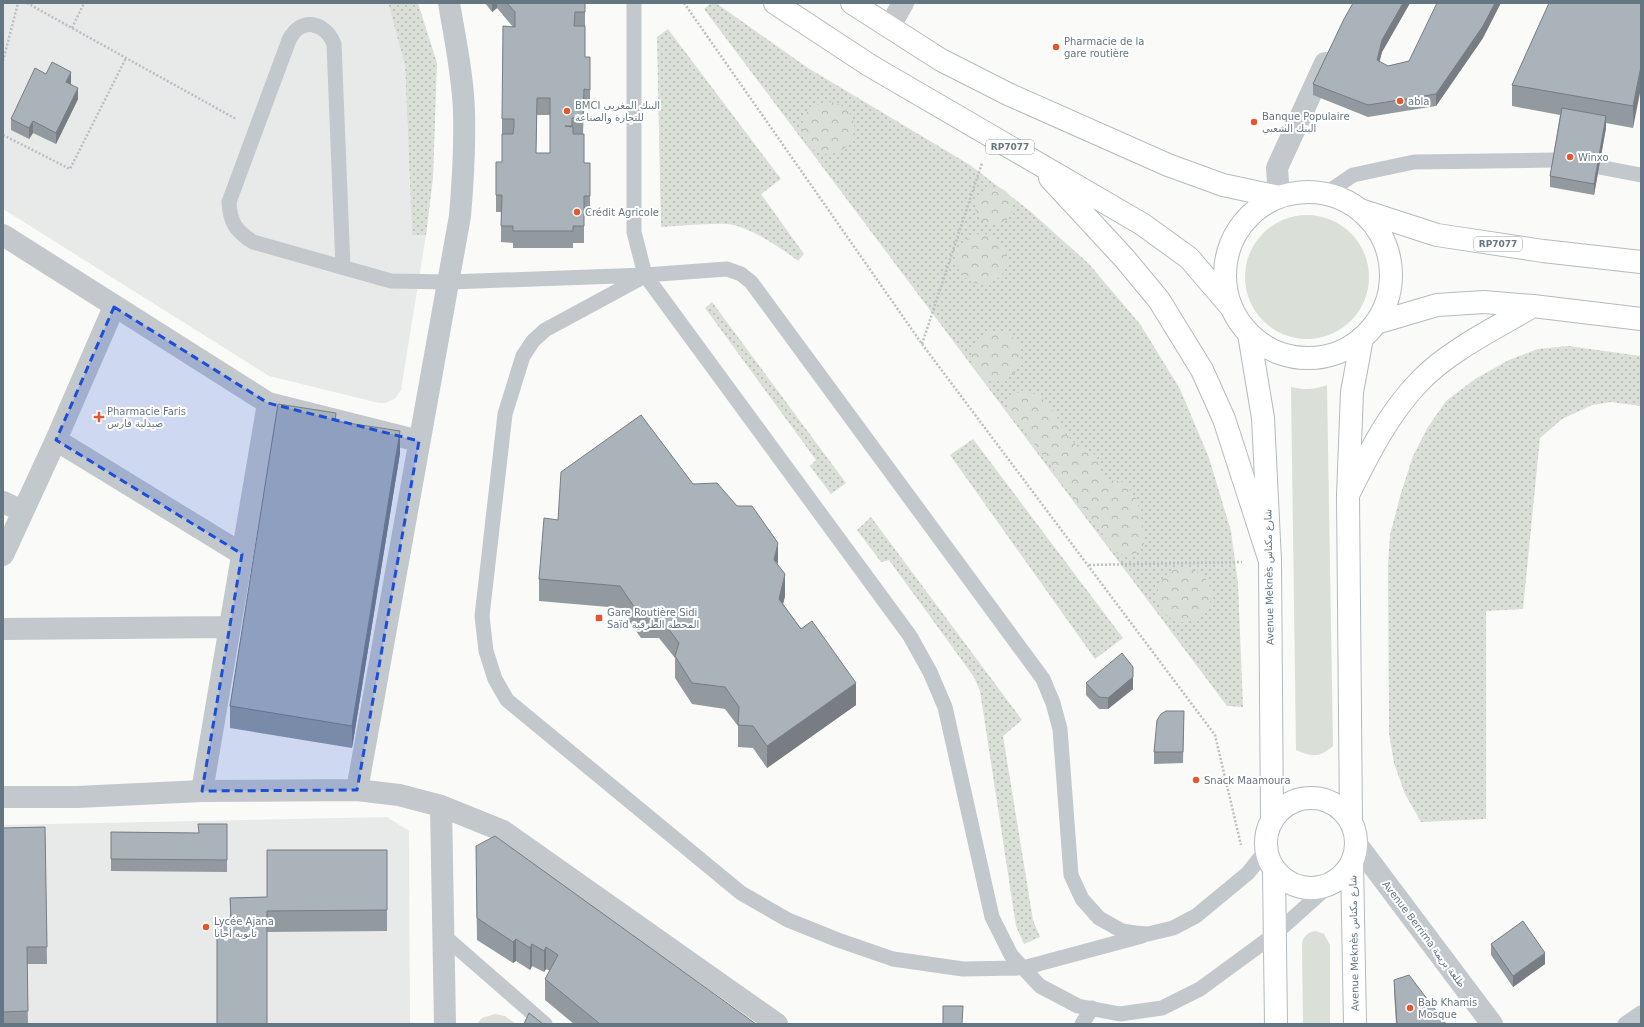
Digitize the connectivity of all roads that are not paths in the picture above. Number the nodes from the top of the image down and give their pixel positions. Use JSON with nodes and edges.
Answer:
{"nodes":[{"id":1,"x":449,"y":3,"type":"edge"},
{"id":2,"x":634,"y":3,"type":"edge"},
{"id":3,"x":775,"y":3,"type":"edge"},
{"id":4,"x":852,"y":3,"type":"edge"},
{"id":5,"x":903,"y":3,"type":"edge"},
{"id":6,"x":889,"y":28,"type":"junction"},
{"id":7,"x":1333,"y":46,"type":"edge"},
{"id":8,"x":1554,"y":160,"type":"edge"},
{"id":9,"x":1034,"y":161,"type":"junction"},
{"id":10,"x":1599,"y":167,"type":"edge"},
{"id":11,"x":1641,"y":175,"type":"edge"},
{"id":12,"x":1325,"y":194,"type":"junction"},
{"id":13,"x":1279,"y":197,"type":"junction"},
{"id":14,"x":1358,"y":209,"type":"junction"},
{"id":15,"x":5,"y":243,"type":"edge"},
{"id":16,"x":1641,"y":262,"type":"edge"},
{"id":17,"x":343,"y":267,"type":"junction"},
{"id":18,"x":645,"y":275,"type":"junction"},
{"id":19,"x":450,"y":282,"type":"junction"},
{"id":20,"x":1533,"y":306,"type":"junction"},
{"id":21,"x":114,"y":307,"type":"junction"},
{"id":22,"x":1231,"y":307,"type":"junction"},
{"id":23,"x":1641,"y":319,"type":"edge"},
{"id":24,"x":1369,"y":331,"type":"junction"},
{"id":25,"x":1249,"y":334,"type":"junction"},
{"id":26,"x":268,"y":403,"type":"junction"},
{"id":27,"x":56,"y":440,"type":"junction"},
{"id":28,"x":419,"y":441,"type":"junction"},
{"id":29,"x":1348,"y":495,"type":"junction"},
{"id":30,"x":13,"y":507,"type":"edge"},
{"id":31,"x":242,"y":554,"type":"junction"},
{"id":32,"x":3,"y":555,"type":"edge"},
{"id":33,"x":1270,"y":561,"type":"junction"},
{"id":34,"x":230,"y":627,"type":"junction"},
{"id":35,"x":3,"y":630,"type":"edge"},
{"id":36,"x":357,"y":790,"type":"junction"},
{"id":37,"x":202,"y":791,"type":"junction"},
{"id":38,"x":3,"y":797,"type":"edge"},
{"id":39,"x":441,"y":806,"type":"junction"},
{"id":40,"x":1272,"y":821,"type":"junction"},
{"id":41,"x":1351,"y":822,"type":"junction"},
{"id":42,"x":1267,"y":849,"type":"junction"},
{"id":43,"x":1354,"y":852,"type":"junction"},
{"id":44,"x":1274,"y":870,"type":"junction"},
{"id":45,"x":1332,"y":883,"type":"junction"},
{"id":46,"x":1148,"y":934,"type":"junction"},
{"id":47,"x":1275,"y":934,"type":"junction"},
{"id":48,"x":444,"y":936,"type":"junction"},
{"id":49,"x":1023,"y":968,"type":"junction"},
{"id":50,"x":1092,"y":1008,"type":"junction"},
{"id":51,"x":1641,"y":1013,"type":"edge"},
{"id":52,"x":445,"y":1024,"type":"edge"},
{"id":53,"x":545,"y":1024,"type":"edge"},
{"id":54,"x":777,"y":1024,"type":"edge"},
{"id":55,"x":1082,"y":1024,"type":"edge"},
{"id":56,"x":1276,"y":1024,"type":"edge"},
{"id":57,"x":1355,"y":1024,"type":"edge"},
{"id":58,"x":1492,"y":1024,"type":"edge"},
{"id":59,"x":1625,"y":1024,"type":"edge"}],
"edges":[{"from":1,"to":19,"type":"street"},
{"from":2,"to":18,"type":"lane"},
{"from":3,"to":9,"type":"main road","number":"RP7077"},
{"from":4,"to":6,"type":"main road","number":"RP7077"},
{"from":5,"to":6,"type":"street"},
{"from":6,"to":13,"type":"main road","number":"RP7077"},
{"from":7,"to":13,"type":"street"},
{"from":8,"to":12,"type":"lane"},
{"from":9,"to":22,"type":"main road","number":"RP7077"},
{"from":9,"to":33,"type":"main road"},
{"from":10,"to":11,"type":"lane"},
{"from":12,"to":13,"type":"main road","number":"RP7077"},
{"from":12,"to":14,"type":"main road","number":"RP7077"},
{"from":13,"to":22,"type":"main road","number":"RP7077"},
{"from":14,"to":16,"type":"main road","number":"RP7077"},
{"from":14,"to":24,"type":"main road","number":"RP7077"},
{"from":15,"to":21,"type":"street"},
{"from":17,"to":17,"type":"lane"},
{"from":17,"to":19,"type":"lane"},
{"from":18,"to":19,"type":"lane"},
{"from":18,"to":46,"type":"lane"},
{"from":18,"to":49,"type":"lane"},
{"from":18,"to":49,"type":"lane"},
{"from":19,"to":28,"type":"street"},
{"from":20,"to":23,"type":"main road","number":"RP7077"},
{"from":20,"to":24,"type":"main road","number":"RP7077"},
{"from":20,"to":29,"type":"main road"},
{"from":21,"to":26,"type":"street"},
{"from":21,"to":27,"type":"street"},
{"from":22,"to":25,"type":"main road","number":"RP7077"},
{"from":24,"to":25,"type":"main road","number":"RP7077"},
{"from":24,"to":29,"type":"main road"},
{"from":25,"to":33,"type":"main road","name":"Avenue Meknès شارع مكناس"},
{"from":26,"to":28,"type":"street"},
{"from":26,"to":31,"type":"street"},
{"from":27,"to":30,"type":"street"},
{"from":27,"to":31,"type":"street"},
{"from":28,"to":36,"type":"street"},
{"from":29,"to":41,"type":"main road"},
{"from":30,"to":32,"type":"street"},
{"from":31,"to":34,"type":"street"},
{"from":33,"to":40,"type":"main road","name":"Avenue Meknès شارع مكناس"},
{"from":34,"to":35,"type":"street"},
{"from":34,"to":37,"type":"street"},
{"from":36,"to":37,"type":"street"},
{"from":36,"to":39,"type":"street"},
{"from":37,"to":38,"type":"street"},
{"from":39,"to":48,"type":"street"},
{"from":39,"to":54,"type":"street"},
{"from":40,"to":41,"type":"main road"},
{"from":40,"to":42,"type":"main road"},
{"from":41,"to":43,"type":"main road"},
{"from":42,"to":44,"type":"main road"},
{"from":42,"to":46,"type":"lane"},
{"from":43,"to":45,"type":"main road"},
{"from":43,"to":57,"type":"main road","name":"Avenue Meknès شارع مكناس"},
{"from":43,"to":58,"type":"street","name":"Avenue Berrima طلعة بريمة"},
{"from":44,"to":45,"type":"main road"},
{"from":44,"to":47,"type":"main road"},
{"from":45,"to":47,"type":"lane"},
{"from":46,"to":49,"type":"lane"},
{"from":47,"to":50,"type":"lane"},
{"from":47,"to":56,"type":"main road"},
{"from":48,"to":52,"type":"street"},
{"from":48,"to":53,"type":"lane"},
{"from":49,"to":50,"type":"lane"},
{"from":50,"to":55,"type":"lane"},
{"from":51,"to":59,"type":"lane"}]}
